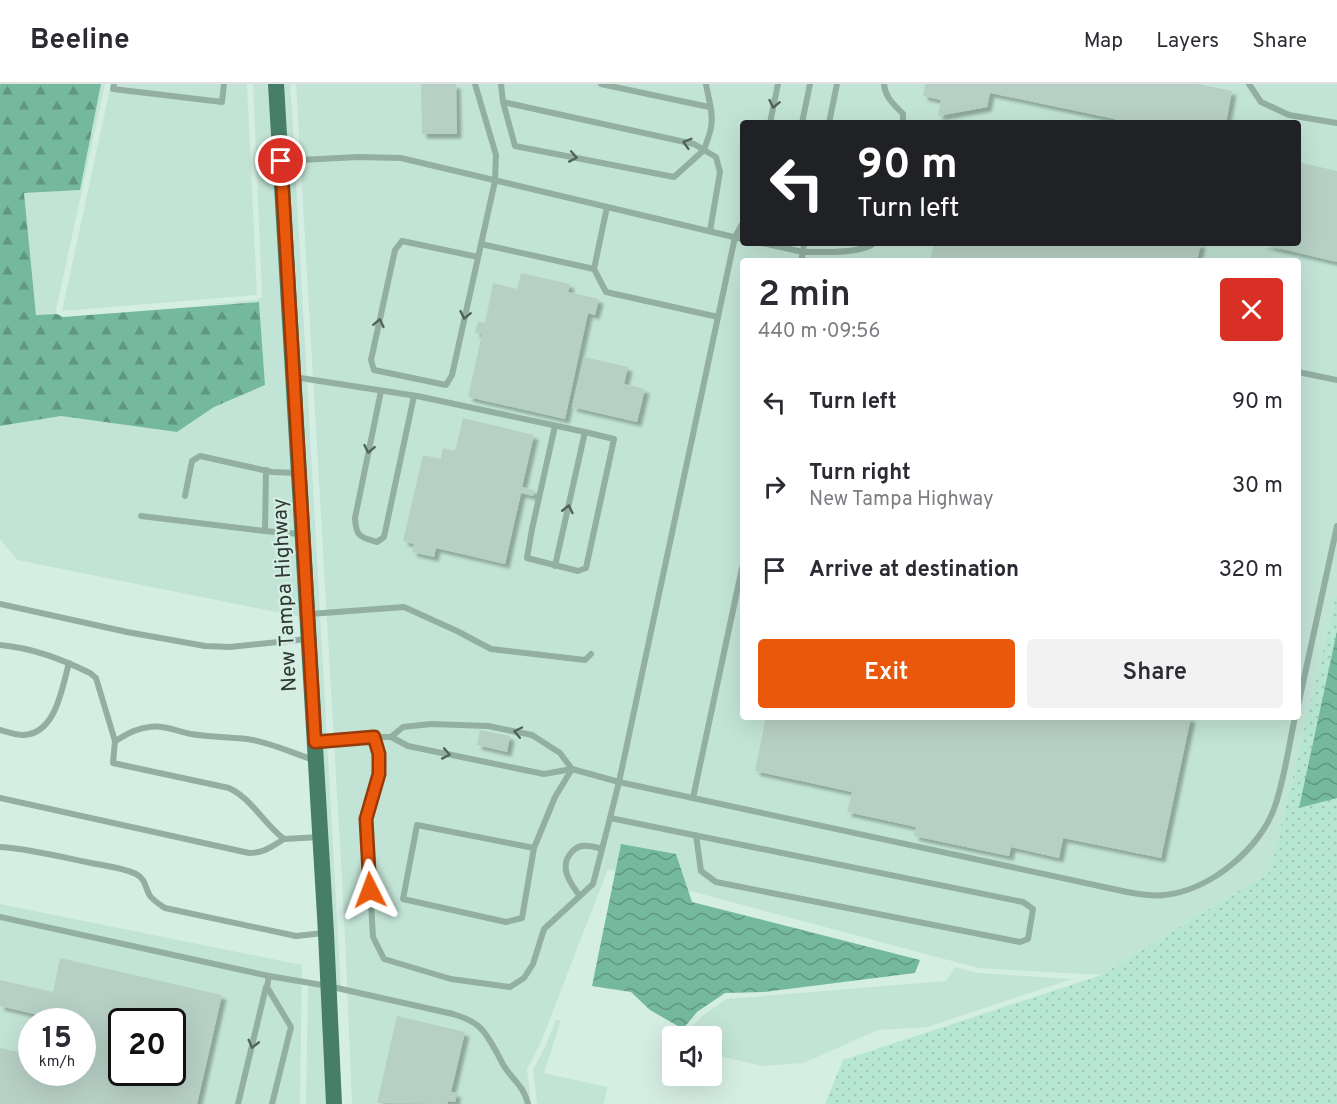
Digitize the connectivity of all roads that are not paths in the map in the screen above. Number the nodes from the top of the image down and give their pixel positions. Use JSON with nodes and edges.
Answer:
{"nodes":[{"id":1,"x":114,"y":84,"type":"edge"},
{"id":2,"x":224,"y":84,"type":"edge"},
{"id":3,"x":276,"y":84,"type":"edge"},
{"id":4,"x":475,"y":84,"type":"edge"},
{"id":5,"x":501,"y":84,"type":"edge"},
{"id":6,"x":601,"y":84,"type":"edge"},
{"id":7,"x":706,"y":84,"type":"edge"},
{"id":8,"x":778,"y":84,"type":"edge"},
{"id":9,"x":810,"y":84,"type":"edge"},
{"id":10,"x":837,"y":84,"type":"edge"},
{"id":11,"x":884,"y":84,"type":"edge"},
{"id":12,"x":1249,"y":84,"type":"edge"},
{"id":13,"x":503,"y":102,"type":"junction"},
{"id":14,"x":709,"y":107,"type":"junction"},
{"id":15,"x":771,"y":120,"type":"edge"},
{"id":16,"x":803,"y":120,"type":"edge"},
{"id":17,"x":830,"y":120,"type":"edge"},
{"id":18,"x":903,"y":120,"type":"edge"},
{"id":19,"x":1337,"y":123,"type":"edge"},
{"id":20,"x":704,"y":150,"type":"junction"},
{"id":21,"x":281,"y":161,"type":"junction"},
{"id":22,"x":495,"y":181,"type":"junction"},
{"id":23,"x":607,"y":207,"type":"junction"},
{"id":24,"x":740,"y":228,"type":"edge"},
{"id":25,"x":710,"y":231,"type":"junction"},
{"id":26,"x":735,"y":237,"type":"junction"},
{"id":27,"x":740,"y":238,"type":"edge"},
{"id":28,"x":481,"y":244,"type":"junction"},
{"id":29,"x":775,"y":246,"type":"edge"},
{"id":30,"x":803,"y":246,"type":"edge"},
{"id":31,"x":872,"y":246,"type":"edge"},
{"id":32,"x":802,"y":252,"type":"junction"},
{"id":33,"x":478,"y":258,"type":"junction"},
{"id":34,"x":801,"y":258,"type":"edge"},
{"id":35,"x":594,"y":269,"type":"junction"},
{"id":36,"x":718,"y":317,"type":"junction"},
{"id":37,"x":1301,"y":373,"type":"edge"},
{"id":38,"x":293,"y":377,"type":"junction"},
{"id":39,"x":1337,"y":380,"type":"edge"},
{"id":40,"x":381,"y":391,"type":"junction"},
{"id":41,"x":414,"y":396,"type":"junction"},
{"id":42,"x":555,"y":426,"type":"junction"},
{"id":43,"x":585,"y":432,"type":"junction"},
{"id":44,"x":266,"y":470,"type":"junction"},
{"id":45,"x":299,"y":473,"type":"junction"},
{"id":46,"x":185,"y":496,"type":"dead end"},
{"id":47,"x":141,"y":516,"type":"dead end"},
{"id":48,"x":1337,"y":526,"type":"edge"},
{"id":49,"x":265,"y":531,"type":"junction"},
{"id":50,"x":303,"y":534,"type":"junction"},
{"id":51,"x":555,"y":566,"type":"junction"},
{"id":52,"x":740,"y":577,"type":"edge"},
{"id":53,"x":0,"y":604,"type":"edge"},
{"id":54,"x":307,"y":614,"type":"junction"},
{"id":55,"x":309,"y":638,"type":"junction"},
{"id":56,"x":0,"y":645,"type":"edge"},
{"id":57,"x":591,"y":654,"type":"dead end"},
{"id":58,"x":69,"y":663,"type":"junction"},
{"id":59,"x":1301,"y":692,"type":"edge"},
{"id":60,"x":1294,"y":720,"type":"edge"},
{"id":61,"x":0,"y":730,"type":"edge"},
{"id":62,"x":374,"y":737,"type":"junction"},
{"id":63,"x":391,"y":737,"type":"junction"},
{"id":64,"x":115,"y":741,"type":"junction"},
{"id":65,"x":315,"y":742,"type":"junction"},
{"id":66,"x":316,"y":761,"type":"junction"},
{"id":67,"x":572,"y":769,"type":"junction"},
{"id":68,"x":619,"y":782,"type":"junction"},
{"id":69,"x":0,"y":798,"type":"edge"},
{"id":70,"x":693,"y":798,"type":"junction"},
{"id":71,"x":610,"y":818,"type":"junction"},
{"id":72,"x":696,"y":835,"type":"junction"},
{"id":73,"x":320,"y":837,"type":"junction"},
{"id":74,"x":284,"y":839,"type":"junction"},
{"id":75,"x":0,"y":847,"type":"edge"},
{"id":76,"x":534,"y":848,"type":"junction"},
{"id":77,"x":602,"y":849,"type":"junction"},
{"id":78,"x":579,"y":895,"type":"junction"},
{"id":79,"x":0,"y":916,"type":"edge"},
{"id":80,"x":326,"y":933,"type":"junction"},
{"id":81,"x":269,"y":976,"type":"junction"},
{"id":82,"x":328,"y":986,"type":"junction"},
{"id":83,"x":267,"y":987,"type":"junction"},
{"id":84,"x":238,"y":1104,"type":"edge"},
{"id":85,"x":272,"y":1104,"type":"edge"},
{"id":86,"x":334,"y":1104,"type":"edge"},
{"id":87,"x":528,"y":1104,"type":"edge"}],
"edges":[{"from":1,"to":2,"type":"lane"},
{"from":3,"to":21,"type":"main road","name":"New Tampa Highway"},
{"from":4,"to":22,"type":"lane"},
{"from":5,"to":13,"type":"lane"},
{"from":6,"to":14,"type":"lane"},
{"from":7,"to":14,"type":"lane"},
{"from":8,"to":15,"type":"lane","one_way":true},
{"from":9,"to":16,"type":"lane"},
{"from":10,"to":17,"type":"lane"},
{"from":11,"to":18,"type":"lane"},
{"from":12,"to":19,"type":"lane"},
{"from":20,"to":13,"type":"lane","one_way":true},
{"from":13,"to":20,"type":"lane","one_way":true},
{"from":14,"to":20,"type":"lane"},
{"from":20,"to":25,"type":"lane"},
{"from":21,"to":22,"type":"lane"},
{"from":21,"to":38,"type":"main road","name":"New Tampa Highway"},
{"from":22,"to":23,"type":"lane"},
{"from":22,"to":28,"type":"lane"},
{"from":23,"to":25,"type":"lane"},
{"from":23,"to":35,"type":"lane"},
{"from":24,"to":26,"type":"lane"},
{"from":25,"to":26,"type":"lane"},
{"from":26,"to":27,"type":"lane"},
{"from":26,"to":36,"type":"lane"},
{"from":28,"to":33,"type":"lane"},
{"from":28,"to":35,"type":"lane"},
{"from":29,"to":32,"type":"lane"},
{"from":30,"to":32,"type":"lane"},
{"from":31,"to":32,"type":"lane"},
{"from":32,"to":34,"type":"lane"},
{"from":33,"to":33,"type":"lane","one_way":true},
{"from":35,"to":36,"type":"lane"},
{"from":36,"to":68,"type":"lane"},
{"from":37,"to":39,"type":"lane"},
{"from":38,"to":40,"type":"lane"},
{"from":38,"to":45,"type":"main road","name":"New Tampa Highway"},
{"from":40,"to":41,"type":"lane"},
{"from":40,"to":41,"type":"lane","one_way":true},
{"from":41,"to":42,"type":"lane"},
{"from":42,"to":43,"type":"lane"},
{"from":42,"to":51,"type":"lane"},
{"from":51,"to":43,"type":"lane","one_way":true},
{"from":43,"to":51,"type":"lane"},
{"from":44,"to":45,"type":"lane"},
{"from":44,"to":46,"type":"lane"},
{"from":44,"to":49,"type":"lane"},
{"from":45,"to":50,"type":"main road","name":"New Tampa Highway"},
{"from":47,"to":49,"type":"lane"},
{"from":48,"to":59,"type":"lane"},
{"from":49,"to":50,"type":"lane"},
{"from":50,"to":54,"type":"main road","name":"New Tampa Highway"},
{"from":52,"to":70,"type":"lane"},
{"from":53,"to":55,"type":"lane"},
{"from":54,"to":55,"type":"main road","name":"New Tampa Highway"},
{"from":54,"to":57,"type":"lane"},
{"from":55,"to":65,"type":"main road","name":"New Tampa Highway"},
{"from":56,"to":58,"type":"lane"},
{"from":58,"to":61,"type":"lane"},
{"from":58,"to":64,"type":"lane"},
{"from":60,"to":70,"type":"lane"},
{"from":62,"to":63,"type":"lane"},
{"from":62,"to":65,"type":"lane"},
{"from":62,"to":78,"type":"lane"},
{"from":63,"to":67,"type":"lane","one_way":true},
{"from":67,"to":63,"type":"lane","one_way":true},
{"from":64,"to":66,"type":"lane"},
{"from":64,"to":74,"type":"lane"},
{"from":65,"to":66,"type":"main road","name":"New Tampa Highway"},
{"from":66,"to":73,"type":"main road","name":"New Tampa Highway"},
{"from":67,"to":68,"type":"lane"},
{"from":67,"to":76,"type":"lane"},
{"from":68,"to":70,"type":"lane"},
{"from":68,"to":71,"type":"lane"},
{"from":69,"to":74,"type":"lane"},
{"from":71,"to":72,"type":"lane"},
{"from":71,"to":77,"type":"lane"},
{"from":72,"to":72,"type":"lane"},
{"from":73,"to":74,"type":"lane"},
{"from":73,"to":80,"type":"main road","name":"New Tampa Highway"},
{"from":75,"to":80,"type":"lane"},
{"from":76,"to":76,"type":"lane"},
{"from":77,"to":78,"type":"lane"},
{"from":77,"to":78,"type":"lane"},
{"from":79,"to":81,"type":"lane"},
{"from":80,"to":82,"type":"main road","name":"New Tampa Highway"},
{"from":81,"to":82,"type":"lane"},
{"from":81,"to":83,"type":"lane"},
{"from":82,"to":86,"type":"main road","name":"New Tampa Highway"},
{"from":82,"to":87,"type":"lane"},
{"from":83,"to":84,"type":"lane","one_way":true},
{"from":83,"to":85,"type":"lane"}]}
